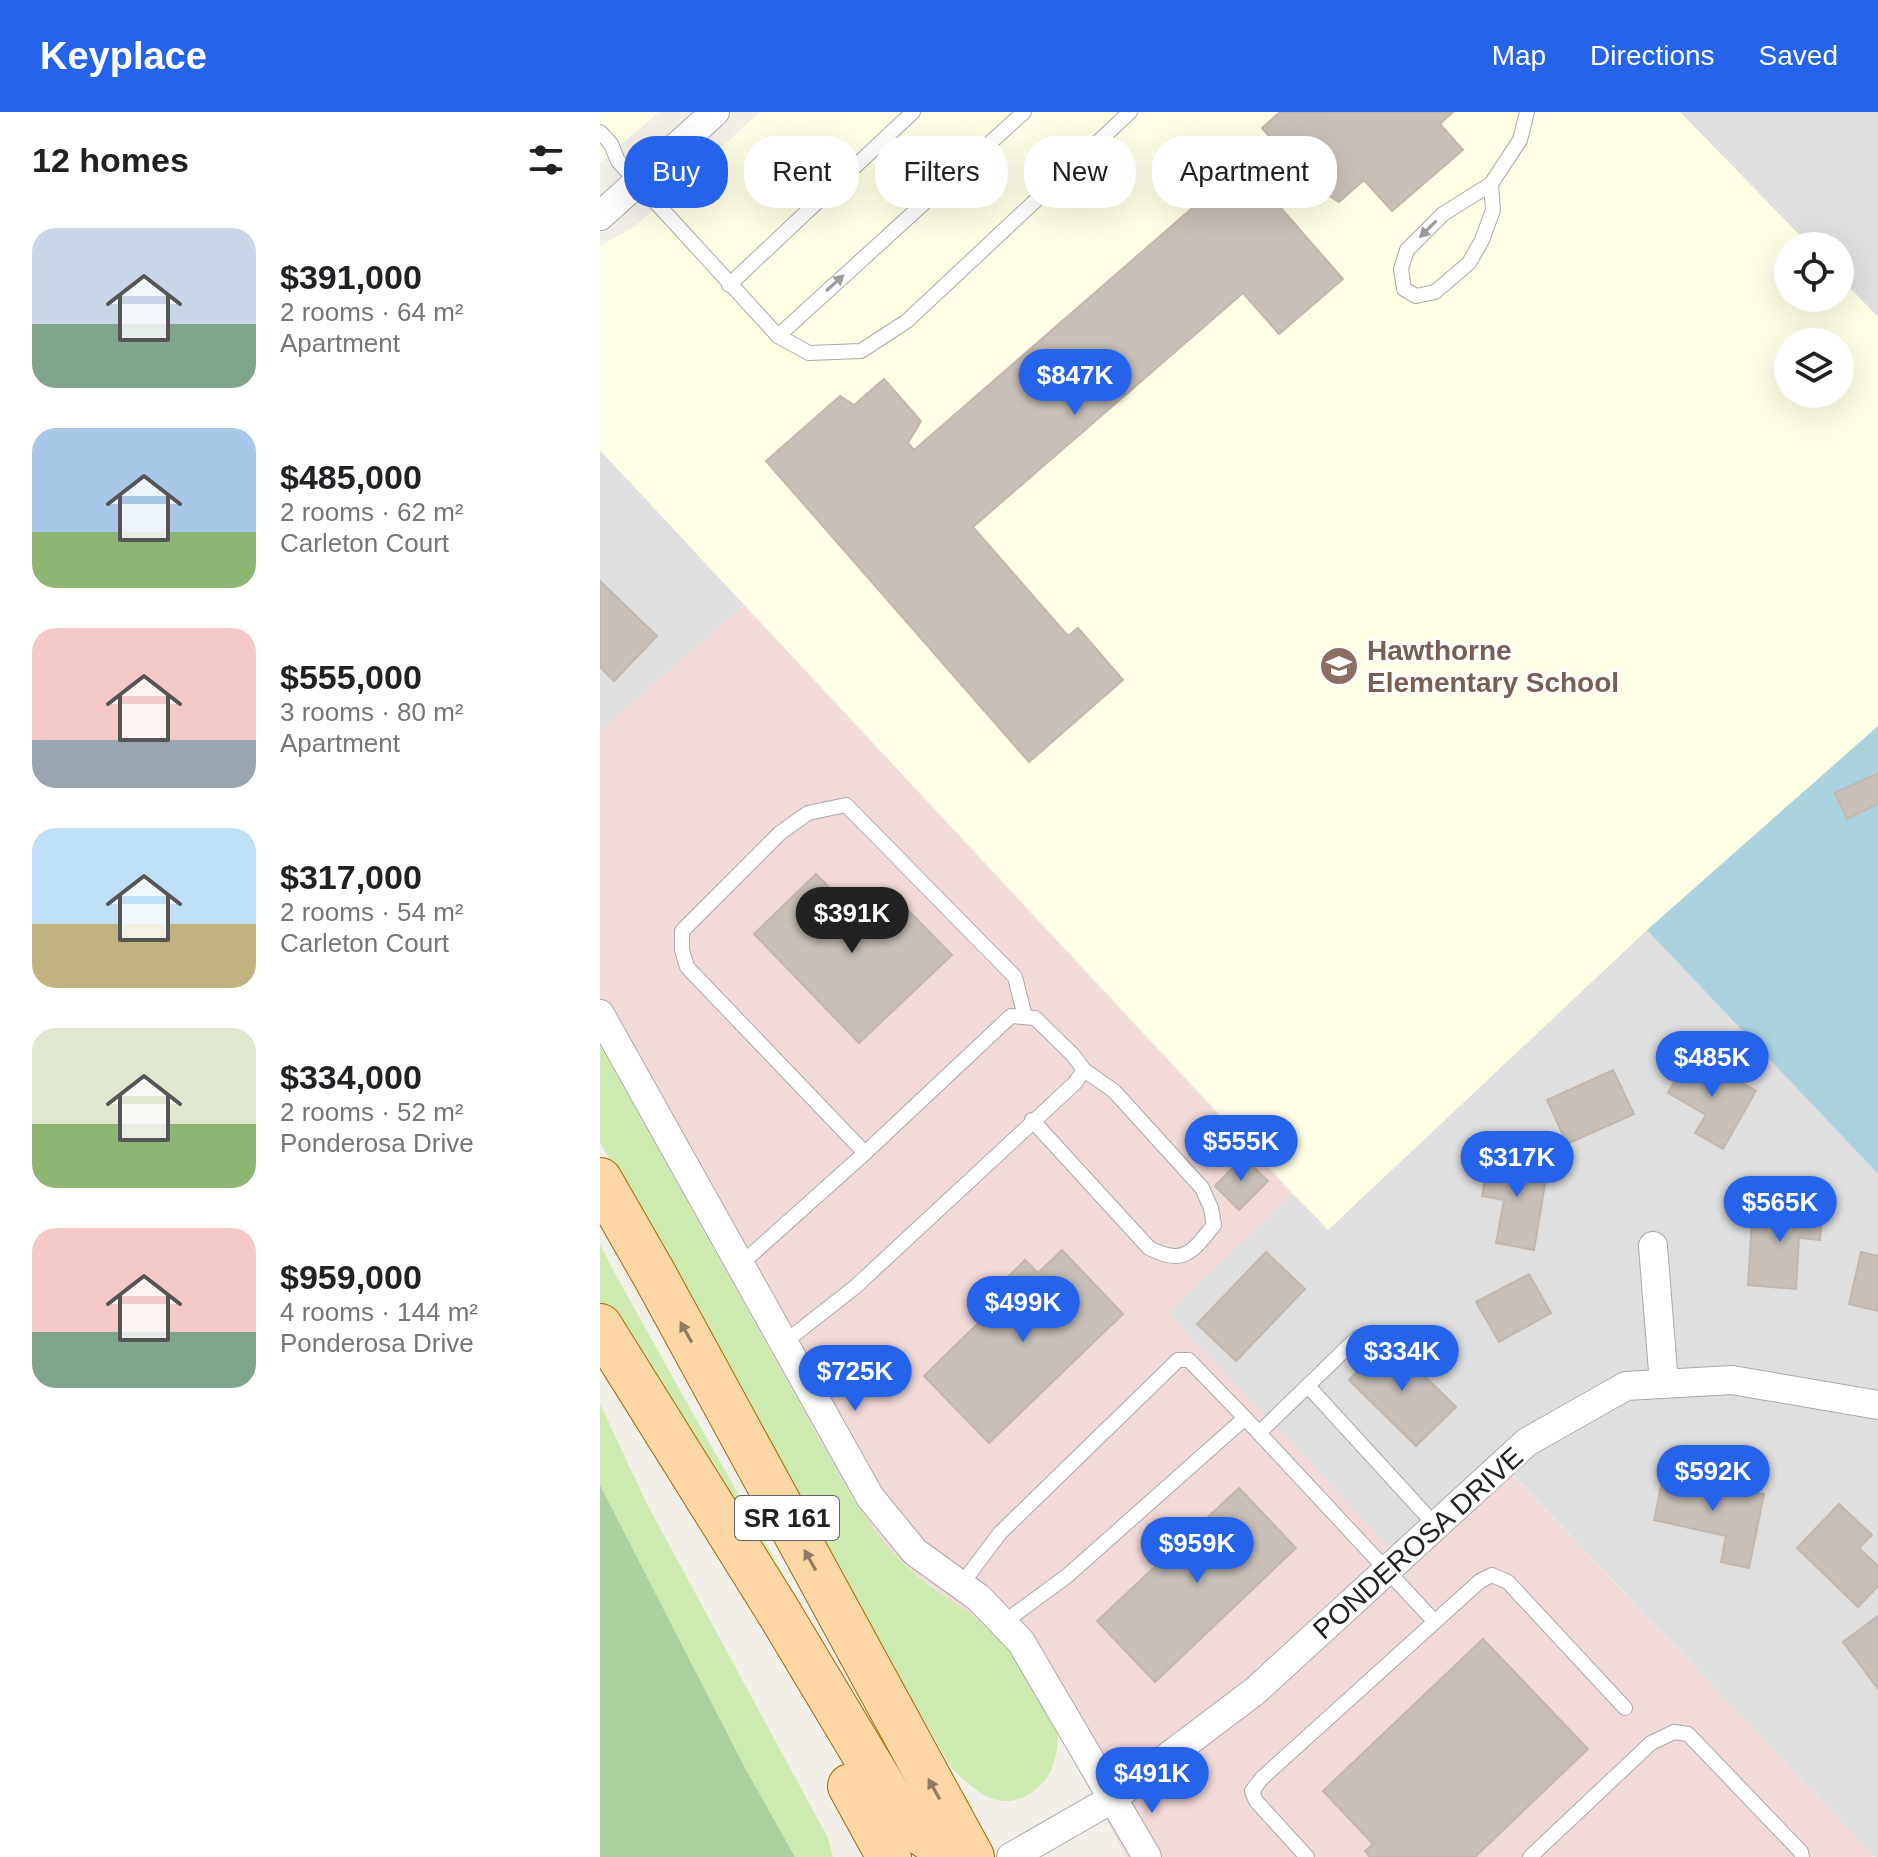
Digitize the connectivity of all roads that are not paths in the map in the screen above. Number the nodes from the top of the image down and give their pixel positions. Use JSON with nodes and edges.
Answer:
{"nodes":[{"id":1,"x":715,"y":112,"type":"edge"},
{"id":2,"x":913,"y":112,"type":"edge"},
{"id":3,"x":1024,"y":112,"type":"edge"},
{"id":4,"x":1130,"y":112,"type":"edge"},
{"id":5,"x":1527,"y":112,"type":"edge"},
{"id":6,"x":600,"y":132,"type":"edge"},
{"id":7,"x":689,"y":136,"type":"edge"},
{"id":8,"x":600,"y":158,"type":"edge"},
{"id":9,"x":618,"y":161,"type":"junction"},
{"id":10,"x":624,"y":167,"type":"edge"},
{"id":11,"x":1491,"y":184,"type":"junction"},
{"id":12,"x":624,"y":195,"type":"edge"},
{"id":13,"x":662,"y":208,"type":"edge"},
{"id":14,"x":600,"y":216,"type":"edge"},
{"id":15,"x":729,"y":285,"type":"junction"},
{"id":16,"x":778,"y":336,"type":"junction"},
{"id":17,"x":600,"y":1014,"type":"edge"},
{"id":18,"x":1025,"y":1017,"type":"junction"},
{"id":19,"x":1084,"y":1070,"type":"junction"},
{"id":20,"x":1032,"y":1120,"type":"junction"},
{"id":21,"x":865,"y":1153,"type":"junction"},
{"id":22,"x":600,"y":1180,"type":"edge"},
{"id":23,"x":1653,"y":1246,"type":"dead end"},
{"id":24,"x":741,"y":1264,"type":"junction"},
{"id":25,"x":600,"y":1327,"type":"edge"},
{"id":26,"x":1358,"y":1337,"type":"dead end"},
{"id":27,"x":785,"y":1342,"type":"junction"},
{"id":28,"x":1664,"y":1384,"type":"junction"},
{"id":29,"x":1308,"y":1386,"type":"junction"},
{"id":30,"x":1878,"y":1405,"type":"edge"},
{"id":31,"x":1245,"y":1418,"type":"junction"},
{"id":32,"x":1259,"y":1433,"type":"junction"},
{"id":33,"x":1436,"y":1526,"type":"junction"},
{"id":34,"x":1389,"y":1569,"type":"junction"},
{"id":35,"x":961,"y":1585,"type":"junction"},
{"id":36,"x":1435,"y":1622,"type":"junction"},
{"id":37,"x":1003,"y":1623,"type":"junction"},
{"id":38,"x":1625,"y":1708,"type":"dead end"},
{"id":39,"x":1112,"y":1799,"type":"junction"},
{"id":40,"x":889,"y":1857,"type":"edge"},
{"id":41,"x":956,"y":1857,"type":"edge"},
{"id":42,"x":972,"y":1857,"type":"edge"},
{"id":43,"x":1011,"y":1857,"type":"edge"},
{"id":44,"x":1147,"y":1857,"type":"edge"},
{"id":45,"x":1307,"y":1857,"type":"edge"},
{"id":46,"x":1530,"y":1857,"type":"edge"},
{"id":47,"x":1802,"y":1857,"type":"edge"}],
"edges":[{"from":1,"to":7,"type":"street"},
{"from":2,"to":15,"type":"lane"},
{"from":16,"to":3,"type":"lane","one_way":true},
{"from":4,"to":16,"type":"lane"},
{"from":5,"to":11,"type":"lane"},
{"from":6,"to":9,"type":"lane"},
{"from":8,"to":9,"type":"lane"},
{"from":9,"to":10,"type":"lane"},
{"from":11,"to":11,"type":"lane","one_way":true},
{"from":12,"to":14,"type":"street"},
{"from":13,"to":15,"type":"lane"},
{"from":15,"to":16,"type":"lane"},
{"from":17,"to":24,"type":"street"},
{"from":18,"to":19,"type":"lane"},
{"from":18,"to":21,"type":"lane"},
{"from":18,"to":21,"type":"lane"},
{"from":19,"to":20,"type":"lane"},
{"from":19,"to":20,"type":"lane"},
{"from":20,"to":27,"type":"lane"},
{"from":21,"to":24,"type":"lane"},
{"from":42,"to":22,"type":"main road","number":"SR 161","one_way":true},
{"from":23,"to":28,"type":"street"},
{"from":24,"to":27,"type":"street"},
{"from":25,"to":40,"type":"main road","number":"SR 161"},
{"from":25,"to":41,"type":"main road"},
{"from":26,"to":29,"type":"lane"},
{"from":27,"to":35,"type":"street"},
{"from":28,"to":30,"type":"street","name":"PONDEROSA DRIVE"},
{"from":28,"to":33,"type":"street","name":"PONDEROSA DRIVE"},
{"from":29,"to":32,"type":"lane"},
{"from":29,"to":33,"type":"lane"},
{"from":31,"to":32,"type":"lane"},
{"from":31,"to":35,"type":"lane"},
{"from":31,"to":37,"type":"lane"},
{"from":32,"to":34,"type":"lane"},
{"from":33,"to":34,"type":"street","name":"PONDEROSA DRIVE"},
{"from":34,"to":36,"type":"lane"},
{"from":34,"to":39,"type":"street","name":"PONDEROSA DRIVE"},
{"from":35,"to":37,"type":"street"},
{"from":36,"to":38,"type":"lane"},
{"from":36,"to":45,"type":"lane"},
{"from":37,"to":39,"type":"street"},
{"from":39,"to":43,"type":"street","name":"PONDEROSA DRIVE"},
{"from":39,"to":44,"type":"street"},
{"from":46,"to":47,"type":"lane"}]}
